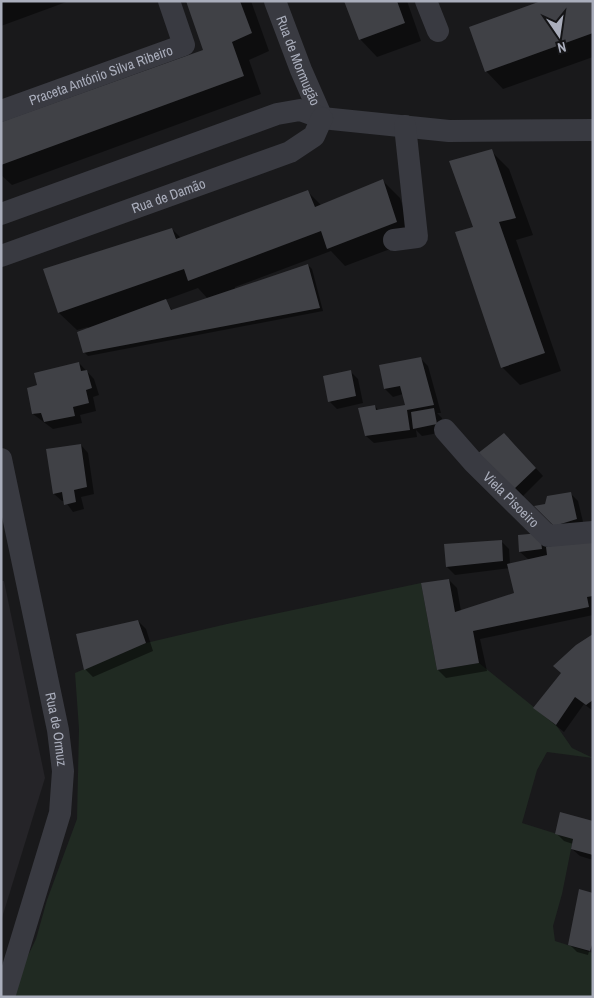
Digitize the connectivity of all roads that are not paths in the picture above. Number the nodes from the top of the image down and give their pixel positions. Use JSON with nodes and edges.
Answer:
{"nodes":[{"id":1,"x":169,"y":1,"type":"edge"},
{"id":2,"x":275,"y":1,"type":"edge"},
{"id":3,"x":426,"y":1,"type":"edge"},
{"id":4,"x":438,"y":31,"type":"dead end"},
{"id":5,"x":1,"y":110,"type":"edge"},
{"id":6,"x":322,"y":118,"type":"junction"},
{"id":7,"x":405,"y":126,"type":"junction"},
{"id":8,"x":593,"y":130,"type":"edge"},
{"id":9,"x":1,"y":214,"type":"edge"},
{"id":10,"x":394,"y":240,"type":"dead end"},
{"id":11,"x":1,"y":256,"type":"edge"},
{"id":12,"x":445,"y":430,"type":"dead end"},
{"id":13,"x":1,"y":459,"type":"edge"},
{"id":14,"x":593,"y":532,"type":"edge"},
{"id":15,"x":4,"y":997,"type":"edge"}],
"edges":[{"from":1,"to":5,"type":"street","name":"Praceta António Silva Ribeiro"},
{"from":2,"to":6,"type":"street","name":"Rua de Mormugão"},
{"from":3,"to":4,"type":"street"},
{"from":6,"to":7,"type":"street"},
{"from":6,"to":9,"type":"street"},
{"from":6,"to":11,"type":"street","name":"Rua de Damão"},
{"from":7,"to":8,"type":"street"},
{"from":7,"to":10,"type":"street"},
{"from":12,"to":14,"type":"street","name":"Viela Pisoeiro"},
{"from":13,"to":15,"type":"street","name":"Rua de Ormuz"}]}
